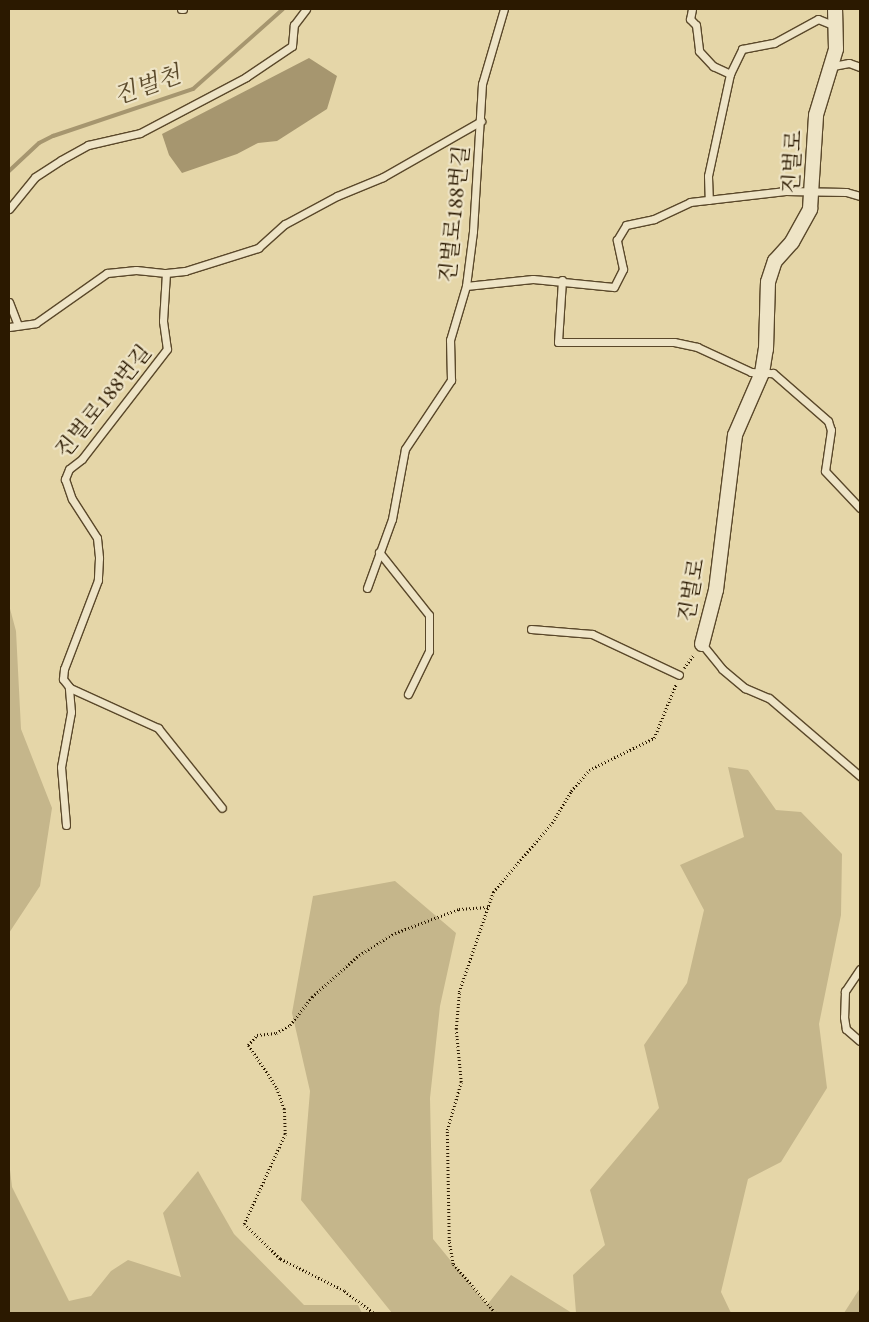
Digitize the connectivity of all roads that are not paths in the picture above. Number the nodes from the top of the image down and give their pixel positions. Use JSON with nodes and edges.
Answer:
{"nodes":[{"id":1,"x":306,"y":9,"type":"edge"},
{"id":2,"x":504,"y":9,"type":"edge"},
{"id":3,"x":692,"y":9,"type":"edge"},
{"id":4,"x":835,"y":9,"type":"edge"},
{"id":5,"x":835,"y":26,"type":"junction"},
{"id":6,"x":833,"y":66,"type":"junction"},
{"id":7,"x":860,"y":67,"type":"edge"},
{"id":8,"x":730,"y":74,"type":"junction"},
{"id":9,"x":481,"y":121,"type":"junction"},
{"id":10,"x":813,"y":193,"type":"junction"},
{"id":11,"x":860,"y":196,"type":"edge"},
{"id":12,"x":709,"y":200,"type":"junction"},
{"id":13,"x":9,"y":209,"type":"edge"},
{"id":14,"x":166,"y":273,"type":"junction"},
{"id":15,"x":562,"y":280,"type":"junction"},
{"id":16,"x":466,"y":286,"type":"junction"},
{"id":17,"x":9,"y":302,"type":"edge"},
{"id":18,"x":18,"y":325,"type":"junction"},
{"id":19,"x":9,"y":327,"type":"edge"},
{"id":20,"x":762,"y":372,"type":"junction"},
{"id":21,"x":860,"y":508,"type":"edge"},
{"id":22,"x":379,"y":552,"type":"junction"},
{"id":23,"x":367,"y":588,"type":"dead end"},
{"id":24,"x":532,"y":629,"type":"dead end"},
{"id":25,"x":702,"y":644,"type":"joint"},
{"id":26,"x":679,"y":675,"type":"road end"},
{"id":27,"x":69,"y":687,"type":"junction"},
{"id":28,"x":408,"y":694,"type":"dead end"},
{"id":29,"x":860,"y":776,"type":"edge"},
{"id":30,"x":222,"y":808,"type":"dead end"},
{"id":31,"x":66,"y":825,"type":"dead end"},
{"id":32,"x":860,"y":969,"type":"edge"},
{"id":33,"x":860,"y":1041,"type":"edge"}],
"edges":[{"from":1,"to":13,"type":"lane"},
{"from":2,"to":9,"type":"lane","name":"진벌로188번길"},
{"from":3,"to":8,"type":"lane"},
{"from":4,"to":5,"type":"street","name":"진벌로"},
{"from":5,"to":6,"type":"street","name":"진벌로"},
{"from":5,"to":8,"type":"lane"},
{"from":6,"to":7,"type":"lane"},
{"from":6,"to":10,"type":"street","name":"진벌로"},
{"from":8,"to":12,"type":"lane"},
{"from":9,"to":14,"type":"lane","name":"진벌로188번길"},
{"from":9,"to":16,"type":"lane","name":"진벌로188번길"},
{"from":10,"to":11,"type":"lane"},
{"from":10,"to":12,"type":"lane"},
{"from":10,"to":20,"type":"street","name":"진벌로"},
{"from":12,"to":15,"type":"lane"},
{"from":14,"to":18,"type":"lane"},
{"from":14,"to":27,"type":"lane","name":"진벌로188번길"},
{"from":15,"to":16,"type":"lane"},
{"from":15,"to":20,"type":"lane"},
{"from":16,"to":22,"type":"lane","name":"진벌로188번길"},
{"from":17,"to":18,"type":"lane"},
{"from":18,"to":19,"type":"lane"},
{"from":20,"to":21,"type":"lane"},
{"from":20,"to":25,"type":"street","name":"진벌로"},
{"from":22,"to":23,"type":"lane","name":"진벌로188번길"},
{"from":22,"to":28,"type":"lane"},
{"from":24,"to":26,"type":"lane"},
{"from":25,"to":29,"type":"lane","name":"진벌로"},
{"from":27,"to":30,"type":"lane"},
{"from":27,"to":31,"type":"lane"},
{"from":32,"to":33,"type":"lane"}]}
